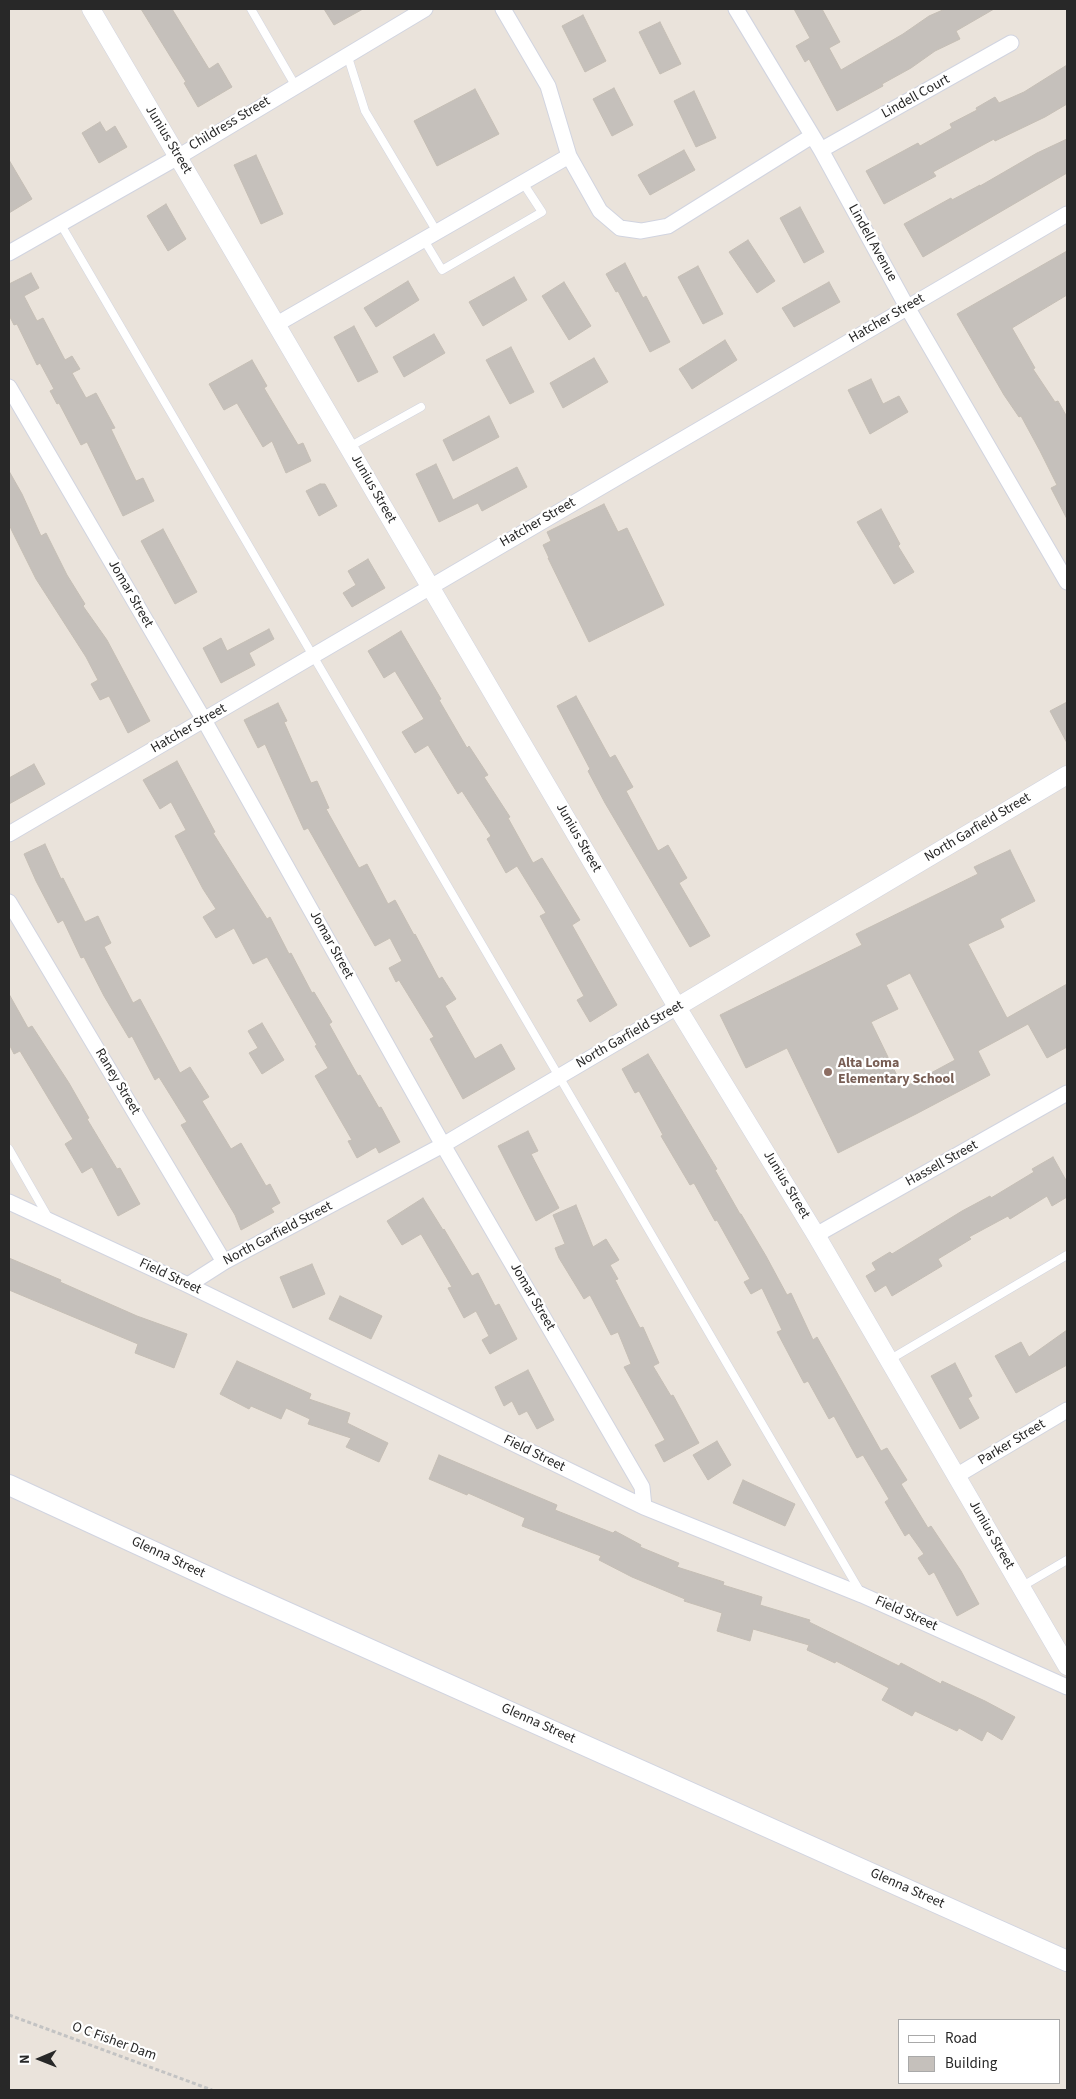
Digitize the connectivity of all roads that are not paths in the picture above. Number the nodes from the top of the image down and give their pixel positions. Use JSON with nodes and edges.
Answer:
{"nodes":[{"id":1,"x":91,"y":9,"type":"edge"},
{"id":2,"x":251,"y":9,"type":"edge"},
{"id":3,"x":503,"y":9,"type":"edge"},
{"id":4,"x":736,"y":9,"type":"edge"},
{"id":5,"x":421,"y":10,"type":"edge"},
{"id":6,"x":1011,"y":43,"type":"dead end"},
{"id":7,"x":347,"y":54,"type":"junction"},
{"id":8,"x":295,"y":85,"type":"junction"},
{"id":9,"x":812,"y":136,"type":"junction"},
{"id":10,"x":821,"y":150,"type":"junction"},
{"id":11,"x":569,"y":156,"type":"junction"},
{"id":12,"x":178,"y":157,"type":"junction"},
{"id":13,"x":523,"y":182,"type":"junction"},
{"id":14,"x":1067,"y":214,"type":"edge"},
{"id":15,"x":60,"y":223,"type":"junction"},
{"id":16,"x":430,"y":236,"type":"junction"},
{"id":17,"x":9,"y":253,"type":"edge"},
{"id":18,"x":907,"y":308,"type":"junction"},
{"id":19,"x":277,"y":324,"type":"junction"},
{"id":20,"x":9,"y":387,"type":"edge"},
{"id":21,"x":421,"y":407,"type":"dead end"},
{"id":22,"x":349,"y":447,"type":"junction"},
{"id":23,"x":1063,"y":564,"type":"edge"},
{"id":24,"x":1067,"y":582,"type":"edge"},
{"id":25,"x":430,"y":586,"type":"junction"},
{"id":26,"x":313,"y":656,"type":"junction"},
{"id":27,"x":204,"y":720,"type":"junction"},
{"id":28,"x":1067,"y":775,"type":"edge"},
{"id":29,"x":9,"y":834,"type":"edge"},
{"id":30,"x":9,"y":902,"type":"edge"},
{"id":31,"x":677,"y":1007,"type":"junction"},
{"id":32,"x":559,"y":1077,"type":"junction"},
{"id":33,"x":1065,"y":1100,"type":"edge"},
{"id":34,"x":443,"y":1145,"type":"junction"},
{"id":35,"x":9,"y":1149,"type":"edge"},
{"id":36,"x":9,"y":1202,"type":"edge"},
{"id":37,"x":51,"y":1222,"type":"junction"},
{"id":38,"x":816,"y":1235,"type":"junction"},
{"id":39,"x":1067,"y":1255,"type":"edge"},
{"id":40,"x":224,"y":1262,"type":"junction"},
{"id":41,"x":188,"y":1285,"type":"junction"},
{"id":42,"x":889,"y":1360,"type":"junction"},
{"id":43,"x":1067,"y":1410,"type":"edge"},
{"id":44,"x":956,"y":1476,"type":"junction"},
{"id":45,"x":9,"y":1485,"type":"edge"},
{"id":46,"x":644,"y":1507,"type":"junction"},
{"id":47,"x":1067,"y":1560,"type":"edge"},
{"id":48,"x":1021,"y":1587,"type":"junction"},
{"id":49,"x":862,"y":1595,"type":"junction"},
{"id":50,"x":1067,"y":1666,"type":"edge"},
{"id":51,"x":1067,"y":1687,"type":"edge"},
{"id":52,"x":1067,"y":1961,"type":"edge"}],
"edges":[{"from":1,"to":12,"type":"street","name":"Junius Street"},
{"from":2,"to":8,"type":"lane"},
{"from":3,"to":11,"type":"street"},
{"from":4,"to":9,"type":"street","name":"Lindell Avenue"},
{"from":5,"to":7,"type":"street","name":"Childress Street"},
{"from":6,"to":10,"type":"street","name":"Lindell Court"},
{"from":7,"to":8,"type":"street","name":"Childress Street"},
{"from":7,"to":16,"type":"lane"},
{"from":8,"to":12,"type":"street","name":"Childress Street"},
{"from":9,"to":10,"type":"street","name":"Lindell Avenue"},
{"from":9,"to":11,"type":"street"},
{"from":10,"to":18,"type":"street","name":"Lindell Avenue"},
{"from":11,"to":13,"type":"street"},
{"from":12,"to":15,"type":"street","name":"Childress Street"},
{"from":12,"to":19,"type":"street","name":"Junius Street"},
{"from":13,"to":16,"type":"street"},
{"from":13,"to":16,"type":"lane"},
{"from":14,"to":18,"type":"street","name":"Hatcher Street"},
{"from":15,"to":17,"type":"street","name":"Childress Street"},
{"from":15,"to":26,"type":"lane"},
{"from":16,"to":19,"type":"street"},
{"from":18,"to":23,"type":"street","name":"Lindell Avenue"},
{"from":18,"to":25,"type":"street","name":"Hatcher Street"},
{"from":19,"to":22,"type":"street","name":"Junius Street"},
{"from":20,"to":27,"type":"street","name":"Jomar Street"},
{"from":21,"to":22,"type":"lane"},
{"from":22,"to":25,"type":"street","name":"Junius Street"},
{"from":23,"to":24,"type":"street","name":"Lindell Avenue"},
{"from":25,"to":26,"type":"street","name":"Hatcher Street"},
{"from":25,"to":31,"type":"street","name":"Junius Street"},
{"from":26,"to":27,"type":"street","name":"Hatcher Street"},
{"from":26,"to":32,"type":"lane"},
{"from":27,"to":29,"type":"street","name":"Hatcher Street"},
{"from":27,"to":34,"type":"street","name":"Jomar Street"},
{"from":28,"to":31,"type":"street","name":"North Garfield Street"},
{"from":30,"to":40,"type":"street","name":"Raney Street"},
{"from":31,"to":32,"type":"street","name":"North Garfield Street"},
{"from":31,"to":38,"type":"street","name":"Junius Street"},
{"from":32,"to":34,"type":"street","name":"North Garfield Street"},
{"from":32,"to":49,"type":"lane"},
{"from":33,"to":38,"type":"street","name":"Hassell Street"},
{"from":34,"to":40,"type":"street","name":"North Garfield Street"},
{"from":34,"to":46,"type":"street","name":"Jomar Street"},
{"from":35,"to":37,"type":"lane"},
{"from":36,"to":37,"type":"street","name":"Field Street"},
{"from":37,"to":41,"type":"street","name":"Field Street"},
{"from":38,"to":42,"type":"street","name":"Junius Street"},
{"from":39,"to":42,"type":"lane"},
{"from":40,"to":41,"type":"street","name":"North Garfield Street"},
{"from":41,"to":46,"type":"street","name":"Field Street"},
{"from":42,"to":44,"type":"street","name":"Junius Street"},
{"from":43,"to":44,"type":"street","name":"Parker Street"},
{"from":44,"to":48,"type":"street","name":"Junius Street"},
{"from":45,"to":52,"type":"main road","name":"Glenna Street"},
{"from":46,"to":49,"type":"street","name":"Field Street"},
{"from":47,"to":48,"type":"lane"},
{"from":48,"to":50,"type":"street","name":"Junius Street"},
{"from":49,"to":51,"type":"street","name":"Field Street"}]}
